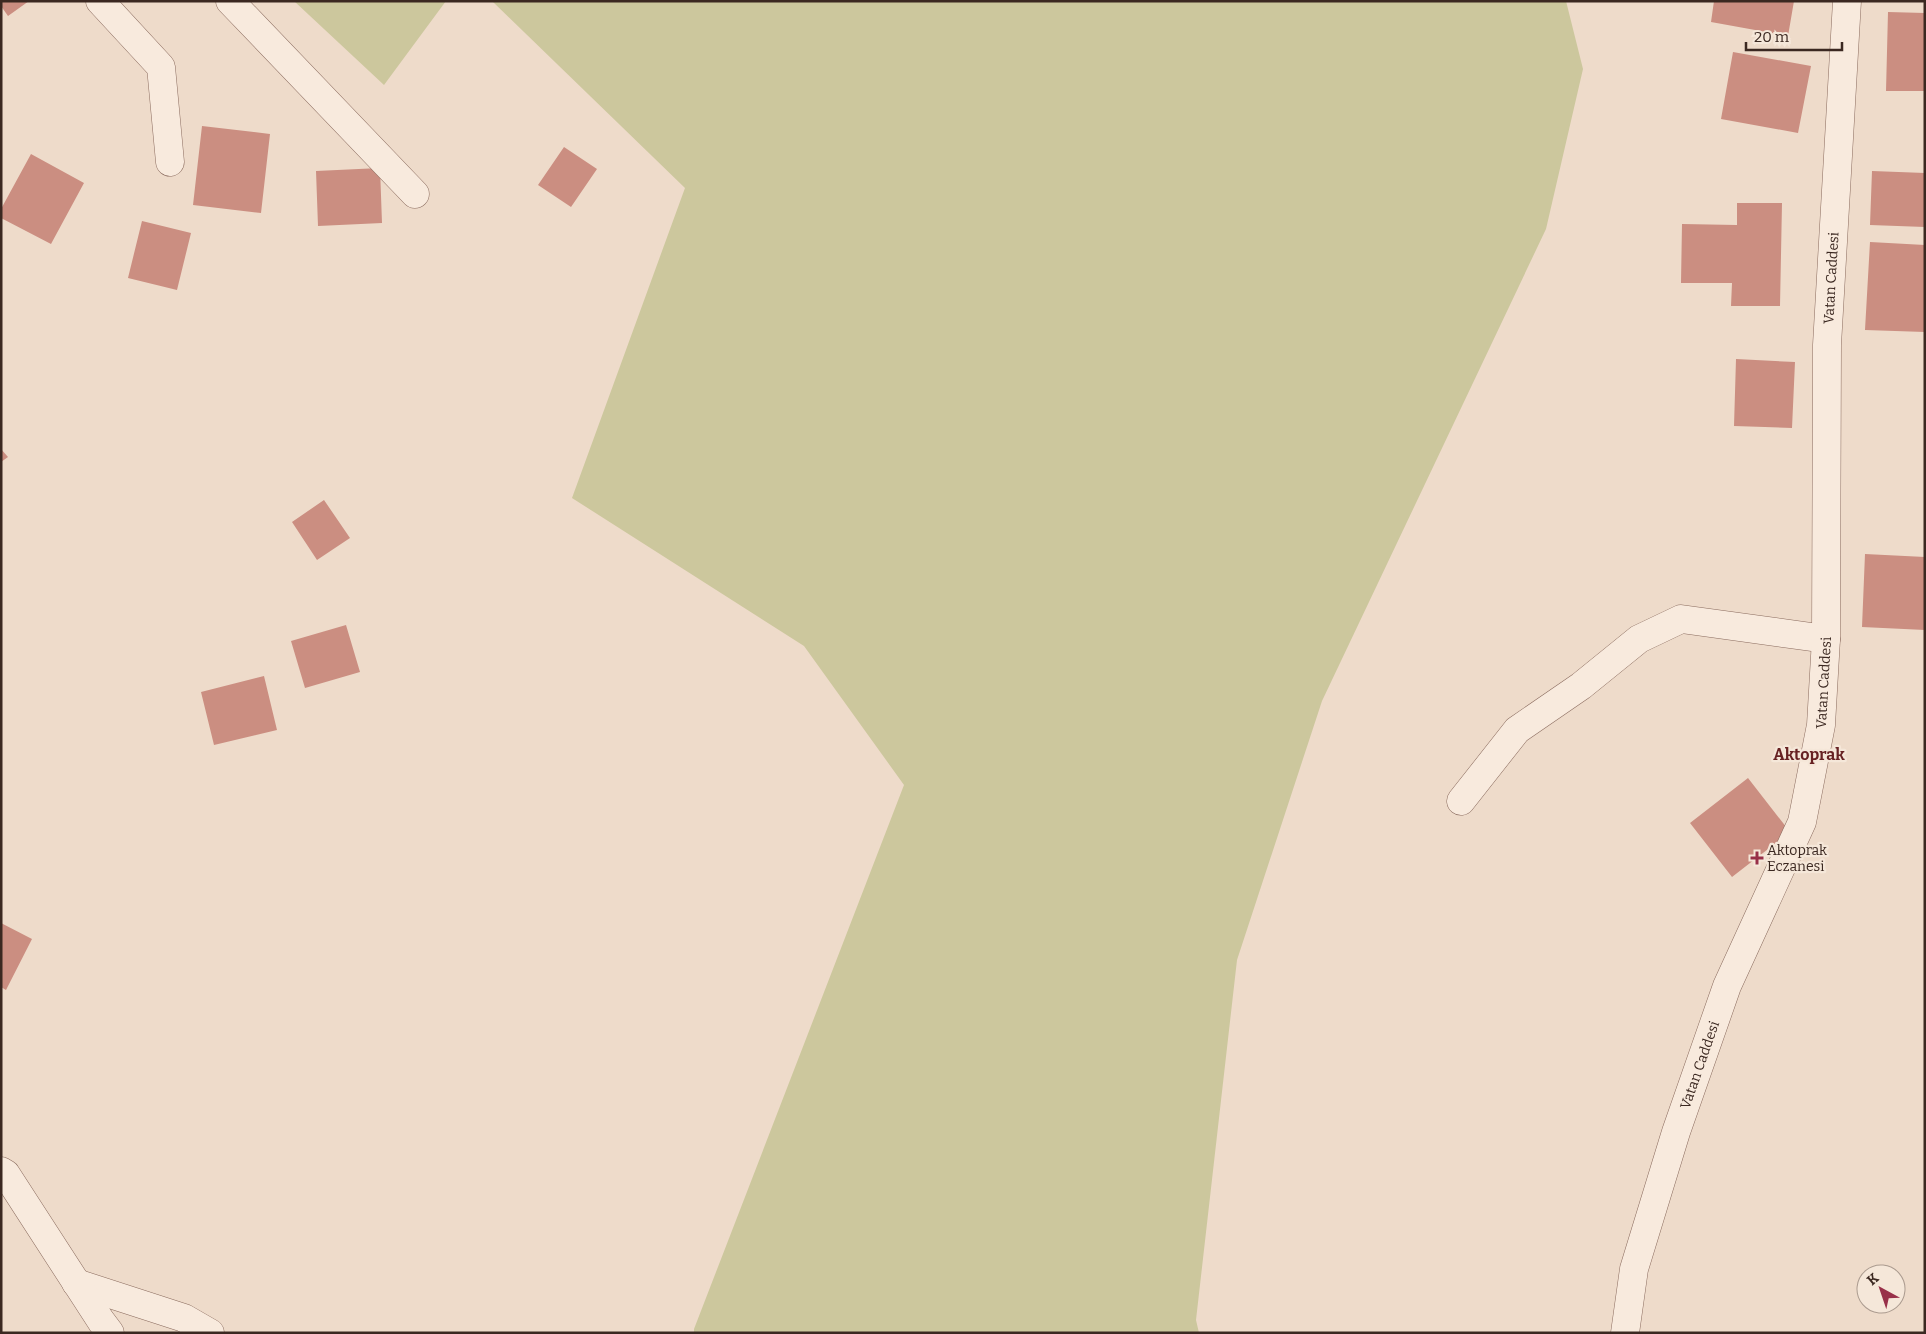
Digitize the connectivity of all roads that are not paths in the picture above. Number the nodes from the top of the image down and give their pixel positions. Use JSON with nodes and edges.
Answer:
{"nodes":[{"id":1,"x":100,"y":1,"type":"edge"},
{"id":2,"x":230,"y":1,"type":"edge"},
{"id":3,"x":1847,"y":1,"type":"edge"},
{"id":4,"x":170,"y":162,"type":"dead end"},
{"id":5,"x":415,"y":194,"type":"dead end"},
{"id":6,"x":1826,"y":639,"type":"junction"},
{"id":7,"x":1461,"y":801,"type":"dead end"},
{"id":8,"x":1,"y":1171,"type":"edge"},
{"id":9,"x":76,"y":1284,"type":"junction"},
{"id":10,"x":110,"y":1333,"type":"edge"},
{"id":11,"x":210,"y":1333,"type":"edge"},
{"id":12,"x":1625,"y":1333,"type":"edge"}],
"edges":[{"from":1,"to":4,"type":"street"},
{"from":2,"to":5,"type":"street"},
{"from":3,"to":6,"type":"street","name":"Vatan Caddesi"},
{"from":6,"to":7,"type":"street"},
{"from":6,"to":12,"type":"street","name":"Vatan Caddesi"},
{"from":8,"to":9,"type":"street"},
{"from":9,"to":10,"type":"street"},
{"from":9,"to":11,"type":"street"}]}
